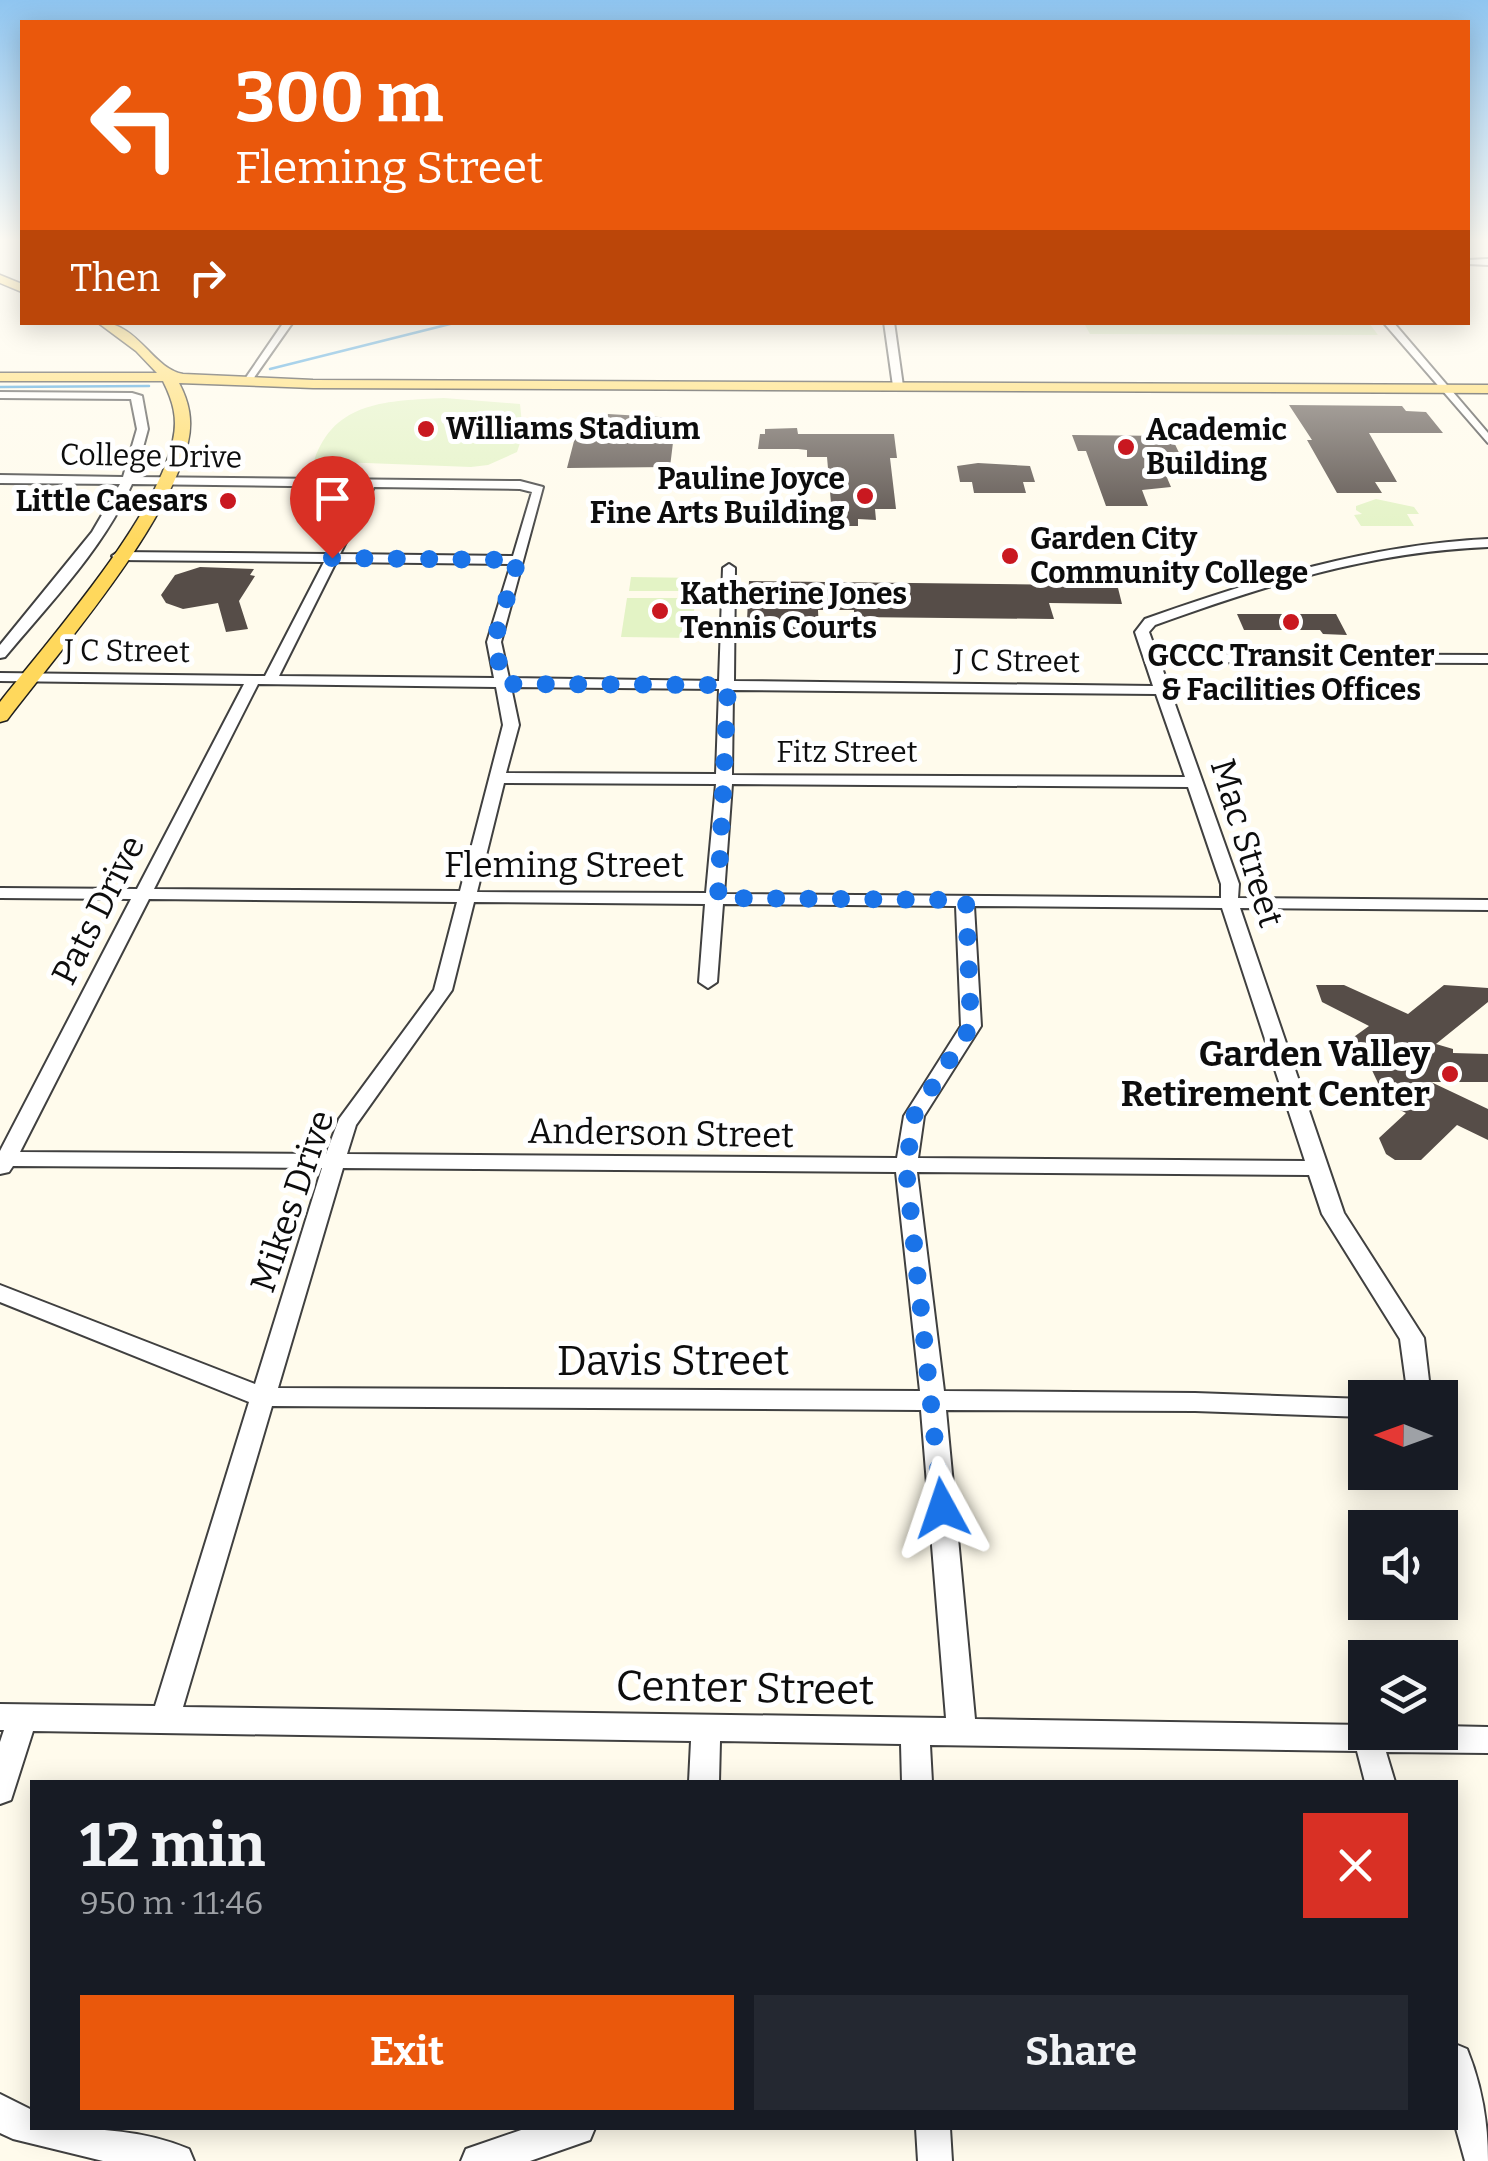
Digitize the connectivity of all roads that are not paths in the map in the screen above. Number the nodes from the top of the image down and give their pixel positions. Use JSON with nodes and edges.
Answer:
{"nodes":[{"id":1,"x":133,"y":343,"type":"edge"},
{"id":2,"x":273,"y":343,"type":"edge"},
{"id":3,"x":892,"y":343,"type":"edge"},
{"id":4,"x":1405,"y":343,"type":"edge"},
{"id":5,"x":146,"y":352,"type":"junction"},
{"id":6,"x":0,"y":377,"type":"edge"},
{"id":7,"x":249,"y":377,"type":"junction"},
{"id":8,"x":102,"y":378,"type":"junction"},
{"id":9,"x":168,"y":378,"type":"junction"},
{"id":10,"x":336,"y":382,"type":"junction"},
{"id":11,"x":288,"y":384,"type":"junction"},
{"id":12,"x":898,"y":386,"type":"junction"},
{"id":13,"x":1444,"y":389,"type":"junction"},
{"id":14,"x":1488,"y":389,"type":"edge"},
{"id":15,"x":0,"y":396,"type":"edge"},
{"id":16,"x":183,"y":421,"type":"junction"},
{"id":17,"x":1488,"y":440,"type":"edge"},
{"id":18,"x":0,"y":480,"type":"edge"},
{"id":19,"x":129,"y":481,"type":"junction"},
{"id":20,"x":168,"y":481,"type":"junction"},
{"id":21,"x":370,"y":483,"type":"junction"},
{"id":22,"x":539,"y":490,"type":"joint"},
{"id":23,"x":1488,"y":543,"type":"edge"},
{"id":24,"x":118,"y":556,"type":"junction"},
{"id":25,"x":332,"y":558,"type":"junction"},
{"id":26,"x":518,"y":560,"type":"junction"},
{"id":27,"x":728,"y":568,"type":"dead end"},
{"id":28,"x":0,"y":654,"type":"edge"},
{"id":29,"x":1151,"y":658,"type":"junction"},
{"id":30,"x":1488,"y":659,"type":"edge"},
{"id":31,"x":0,"y":677,"type":"edge"},
{"id":32,"x":28,"y":678,"type":"junction"},
{"id":33,"x":262,"y":680,"type":"junction"},
{"id":34,"x":504,"y":684,"type":"junction"},
{"id":35,"x":728,"y":685,"type":"junction"},
{"id":36,"x":1163,"y":690,"type":"junction"},
{"id":37,"x":0,"y":716,"type":"edge"},
{"id":38,"x":499,"y":778,"type":"junction"},
{"id":39,"x":724,"y":779,"type":"junction"},
{"id":40,"x":1196,"y":782,"type":"junction"},
{"id":41,"x":0,"y":893,"type":"edge"},
{"id":42,"x":142,"y":894,"type":"junction"},
{"id":43,"x":467,"y":896,"type":"junction"},
{"id":44,"x":718,"y":898,"type":"junction"},
{"id":45,"x":966,"y":900,"type":"junction"},
{"id":46,"x":1229,"y":903,"type":"junction"},
{"id":47,"x":1488,"y":905,"type":"edge"},
{"id":48,"x":708,"y":982,"type":"dead end"},
{"id":49,"x":5,"y":1156,"type":"edge"},
{"id":50,"x":333,"y":1163,"type":"junction"},
{"id":51,"x":906,"y":1168,"type":"junction"},
{"id":52,"x":1316,"y":1168,"type":"junction"},
{"id":53,"x":0,"y":1293,"type":"edge"},
{"id":54,"x":1418,"y":1380,"type":"edge"},
{"id":55,"x":263,"y":1398,"type":"junction"},
{"id":56,"x":932,"y":1402,"type":"junction"},
{"id":57,"x":1348,"y":1407,"type":"edge"},
{"id":58,"x":11,"y":1718,"type":"edge"},
{"id":59,"x":166,"y":1720,"type":"junction"},
{"id":60,"x":706,"y":1729,"type":"junction"},
{"id":61,"x":915,"y":1732,"type":"junction"},
{"id":62,"x":962,"y":1734,"type":"junction"},
{"id":63,"x":1348,"y":1738,"type":"edge"},
{"id":64,"x":1458,"y":1740,"type":"edge"},
{"id":65,"x":1488,"y":1740,"type":"edge"},
{"id":66,"x":1371,"y":1750,"type":"edge"},
{"id":67,"x":704,"y":1780,"type":"edge"},
{"id":68,"x":917,"y":1780,"type":"edge"},
{"id":69,"x":1379,"y":1780,"type":"edge"},
{"id":70,"x":0,"y":1790,"type":"edge"},
{"id":71,"x":1458,"y":2072,"type":"edge"},
{"id":72,"x":0,"y":2111,"type":"edge"},
{"id":73,"x":30,"y":2126,"type":"edge"},
{"id":74,"x":47,"y":2130,"type":"edge"},
{"id":75,"x":572,"y":2130,"type":"edge"},
{"id":76,"x":933,"y":2130,"type":"edge"},
{"id":77,"x":177,"y":2161,"type":"edge"},
{"id":78,"x":478,"y":2161,"type":"edge"},
{"id":79,"x":935,"y":2161,"type":"edge"},
{"id":80,"x":1482,"y":2161,"type":"edge"}],
"edges":[{"from":1,"to":5,"type":"main road"},
{"from":2,"to":7,"type":"street"},
{"from":3,"to":12,"type":"street"},
{"from":4,"to":13,"type":"street"},
{"from":5,"to":8,"type":"main road"},
{"from":5,"to":9,"type":"main road"},
{"from":6,"to":8,"type":"main road"},
{"from":7,"to":9,"type":"main road"},
{"from":7,"to":10,"type":"main road"},
{"from":8,"to":9,"type":"main road"},
{"from":9,"to":11,"type":"main road"},
{"from":9,"to":16,"type":"main road"},
{"from":10,"to":11,"type":"main road"},
{"from":10,"to":12,"type":"main road"},
{"from":11,"to":16,"type":"main road"},
{"from":12,"to":13,"type":"main road"},
{"from":13,"to":14,"type":"main road"},
{"from":13,"to":17,"type":"street"},
{"from":15,"to":19,"type":"street"},
{"from":16,"to":20,"type":"main road"},
{"from":18,"to":19,"type":"street","name":"College Drive"},
{"from":19,"to":20,"type":"street","name":"College Drive"},
{"from":19,"to":28,"type":"street"},
{"from":20,"to":21,"type":"street","name":"College Drive"},
{"from":20,"to":24,"type":"main road"},
{"from":21,"to":22,"type":"street","name":"College Drive"},
{"from":21,"to":25,"type":"street","name":"Pats Drive"},
{"from":22,"to":26,"type":"street","name":"Mikes Drive"},
{"from":23,"to":29,"type":"street"},
{"from":24,"to":25,"type":"street"},
{"from":24,"to":32,"type":"main road"},
{"from":25,"to":26,"type":"street"},
{"from":25,"to":33,"type":"street","name":"Pats Drive"},
{"from":26,"to":34,"type":"street","name":"Mikes Drive"},
{"from":27,"to":35,"type":"street"},
{"from":29,"to":30,"type":"street"},
{"from":29,"to":36,"type":"street","name":"Mac Street"},
{"from":31,"to":32,"type":"street","name":"J C Street"},
{"from":32,"to":33,"type":"street","name":"J C Street"},
{"from":32,"to":37,"type":"main road"},
{"from":33,"to":34,"type":"street","name":"J C Street"},
{"from":33,"to":42,"type":"street","name":"Pats Drive"},
{"from":34,"to":35,"type":"street","name":"J C Street"},
{"from":34,"to":38,"type":"street","name":"Mikes Drive"},
{"from":35,"to":36,"type":"street","name":"J C Street"},
{"from":35,"to":39,"type":"street"},
{"from":36,"to":40,"type":"street","name":"Mac Street"},
{"from":38,"to":39,"type":"street","name":"Fitz Street"},
{"from":38,"to":43,"type":"street","name":"Mikes Drive"},
{"from":39,"to":40,"type":"street","name":"Fitz Street"},
{"from":39,"to":44,"type":"street"},
{"from":40,"to":46,"type":"street","name":"Mac Street"},
{"from":41,"to":42,"type":"street","name":"Fleming Street"},
{"from":42,"to":43,"type":"street","name":"Fleming Street"},
{"from":42,"to":49,"type":"street","name":"Pats Drive"},
{"from":43,"to":44,"type":"street","name":"Fleming Street"},
{"from":43,"to":50,"type":"street","name":"Mikes Drive"},
{"from":44,"to":45,"type":"street","name":"Fleming Street"},
{"from":44,"to":48,"type":"street"},
{"from":45,"to":46,"type":"street","name":"Fleming Street"},
{"from":45,"to":51,"type":"street"},
{"from":46,"to":47,"type":"street","name":"Fleming Street"},
{"from":46,"to":52,"type":"street","name":"Mac Street"},
{"from":49,"to":50,"type":"street","name":"Anderson Street"},
{"from":50,"to":51,"type":"street","name":"Anderson Street"},
{"from":50,"to":55,"type":"street","name":"Mikes Drive"},
{"from":51,"to":52,"type":"street","name":"Anderson Street"},
{"from":51,"to":56,"type":"street"},
{"from":52,"to":54,"type":"street"},
{"from":53,"to":55,"type":"street","name":"Davis Street"},
{"from":55,"to":56,"type":"street","name":"Davis Street"},
{"from":55,"to":59,"type":"street","name":"Mikes Drive"},
{"from":56,"to":57,"type":"street","name":"Davis Street"},
{"from":56,"to":62,"type":"street"},
{"from":58,"to":59,"type":"street","name":"Center Street"},
{"from":58,"to":70,"type":"street"},
{"from":59,"to":60,"type":"street","name":"Center Street"},
{"from":60,"to":61,"type":"street","name":"Center Street"},
{"from":60,"to":67,"type":"street"},
{"from":61,"to":62,"type":"street","name":"Center Street"},
{"from":61,"to":68,"type":"street"},
{"from":62,"to":63,"type":"street","name":"Center Street"},
{"from":64,"to":65,"type":"street","name":"Center Street"},
{"from":66,"to":69,"type":"street"},
{"from":71,"to":80,"type":"street"},
{"from":72,"to":73,"type":"street"},
{"from":74,"to":77,"type":"street"},
{"from":75,"to":78,"type":"street"},
{"from":76,"to":79,"type":"street"}]}
